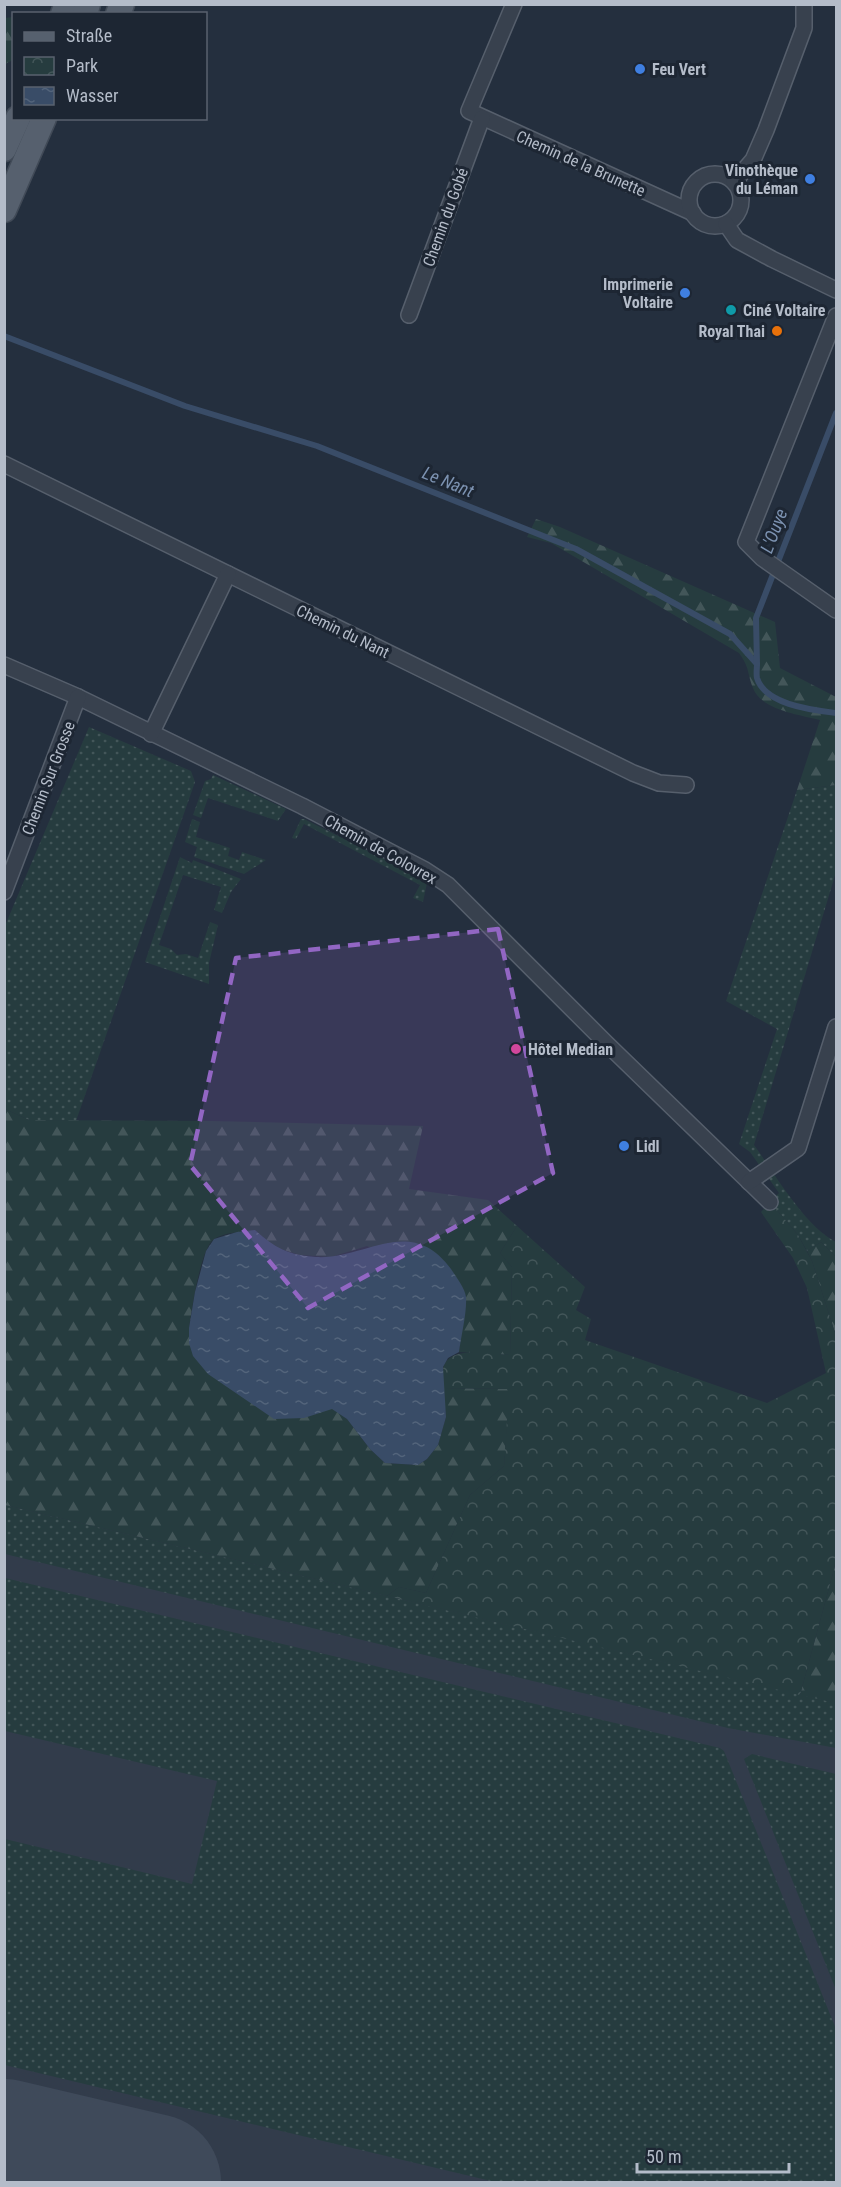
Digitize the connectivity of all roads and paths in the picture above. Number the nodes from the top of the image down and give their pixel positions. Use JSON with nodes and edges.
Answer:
{"nodes":[{"id":1,"x":514,"y":4,"type":"edge"},
{"id":2,"x":804,"y":4,"type":"edge"},
{"id":3,"x":475,"y":115,"type":"junction"},
{"id":4,"x":17,"y":120,"type":"edge"},
{"id":5,"x":44,"y":120,"type":"edge"},
{"id":6,"x":4,"y":149,"type":"edge"},
{"id":7,"x":734,"y":182,"type":"junction"},
{"id":8,"x":4,"y":210,"type":"edge"},
{"id":9,"x":693,"y":213,"type":"junction"},
{"id":10,"x":726,"y":224,"type":"junction"},
{"id":11,"x":837,"y":290,"type":"edge"},
{"id":12,"x":409,"y":315,"type":"dead end"},
{"id":13,"x":837,"y":316,"type":"edge"},
{"id":14,"x":4,"y":465,"type":"edge"},
{"id":15,"x":228,"y":574,"type":"junction"},
{"id":16,"x":837,"y":610,"type":"edge"},
{"id":17,"x":4,"y":665,"type":"edge"},
{"id":18,"x":78,"y":697,"type":"junction"},
{"id":19,"x":151,"y":734,"type":"junction"},
{"id":20,"x":686,"y":785,"type":"dead end"},
{"id":21,"x":4,"y":892,"type":"edge"},
{"id":22,"x":837,"y":1028,"type":"edge"},
{"id":23,"x":749,"y":1182,"type":"junction"},
{"id":24,"x":770,"y":1202,"type":"dead end"}],
"edges":[{"from":1,"to":3,"type":"street","name":"Chemin du Gobé"},
{"from":2,"to":7,"type":"street"},
{"from":3,"to":9,"type":"street","name":"Chemin de la Brunette"},
{"from":3,"to":12,"type":"street","name":"Chemin du Gobé"},
{"from":4,"to":6,"type":"main road"},
{"from":5,"to":8,"type":"main road"},
{"from":7,"to":9,"type":"street"},
{"from":7,"to":10,"type":"street"},
{"from":9,"to":10,"type":"street"},
{"from":10,"to":11,"type":"street"},
{"from":13,"to":16,"type":"street"},
{"from":14,"to":15,"type":"street","name":"Chemin du Nant"},
{"from":15,"to":19,"type":"street"},
{"from":15,"to":20,"type":"street","name":"Chemin du Nant"},
{"from":17,"to":18,"type":"street","name":"Chemin de Colovrex"},
{"from":18,"to":19,"type":"street","name":"Chemin de Colovrex"},
{"from":18,"to":21,"type":"street","name":"Chemin Sur Grosse"},
{"from":19,"to":23,"type":"street","name":"Chemin de Colovrex"},
{"from":22,"to":23,"type":"street"},
{"from":23,"to":24,"type":"street","name":"Chemin de Colovrex"}]}
